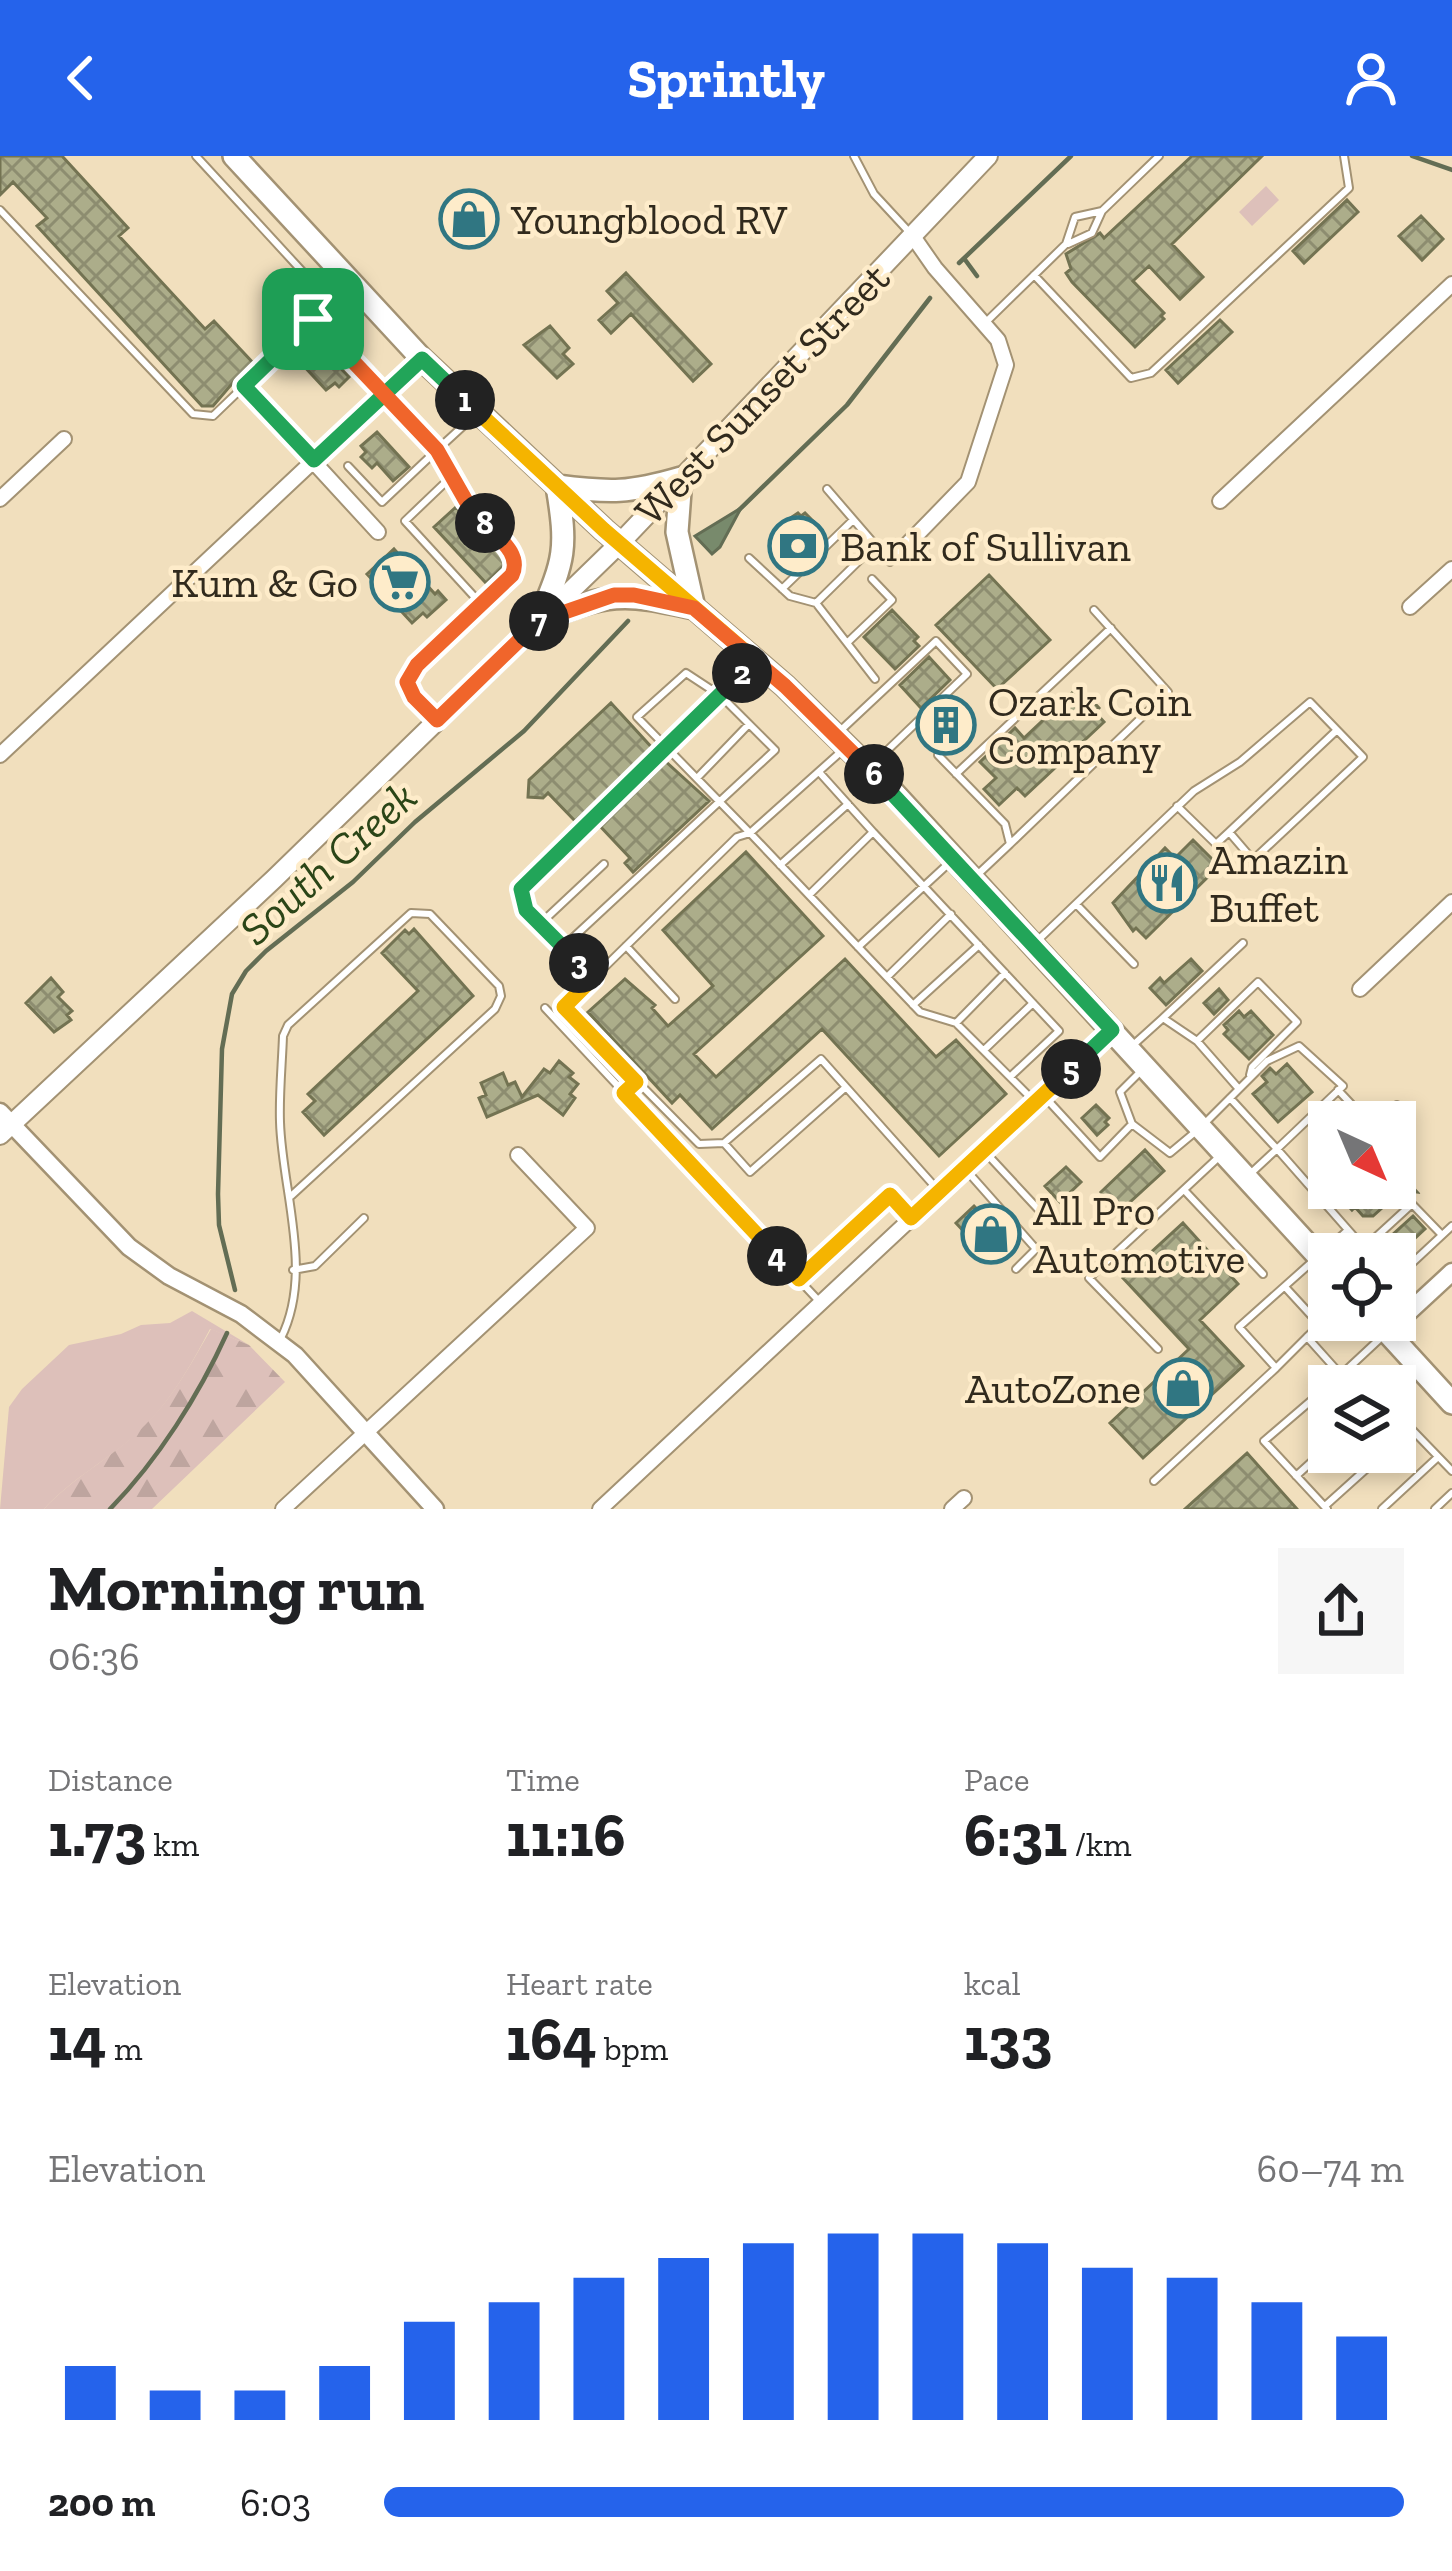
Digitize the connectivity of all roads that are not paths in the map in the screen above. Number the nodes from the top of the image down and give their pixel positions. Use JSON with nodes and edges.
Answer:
{"nodes":[{"id":1,"x":196,"y":156,"type":"edge"},
{"id":2,"x":235,"y":156,"type":"edge"},
{"id":3,"x":854,"y":156,"type":"edge"},
{"id":4,"x":988,"y":156,"type":"edge"},
{"id":5,"x":1159,"y":156,"type":"edge"},
{"id":6,"x":1344,"y":156,"type":"edge"},
{"id":7,"x":0,"y":210,"type":"edge"},
{"id":8,"x":1102,"y":211,"type":"junction"},
{"id":9,"x":912,"y":236,"type":"junction"},
{"id":10,"x":1066,"y":244,"type":"junction"},
{"id":11,"x":1034,"y":275,"type":"junction"},
{"id":12,"x":345,"y":276,"type":"junction"},
{"id":13,"x":1452,"y":284,"type":"edge"},
{"id":14,"x":325,"y":296,"type":"junction"},
{"id":15,"x":313,"y":319,"type":"junction"},
{"id":16,"x":985,"y":323,"type":"junction"},
{"id":17,"x":422,"y":359,"type":"junction"},
{"id":18,"x":244,"y":386,"type":"junction"},
{"id":19,"x":384,"y":394,"type":"junction"},
{"id":20,"x":478,"y":412,"type":"junction"},
{"id":21,"x":64,"y":439,"type":"dead end"},
{"id":22,"x":437,"y":450,"type":"junction"},
{"id":23,"x":314,"y":460,"type":"junction"},
{"id":24,"x":348,"y":466,"type":"dead end"},
{"id":25,"x":451,"y":477,"type":"junction"},
{"id":26,"x":681,"y":478,"type":"junction"},
{"id":27,"x":557,"y":486,"type":"junction"},
{"id":28,"x":827,"y":489,"type":"dead end"},
{"id":29,"x":0,"y":499,"type":"edge"},
{"id":30,"x":1220,"y":501,"type":"dead end"},
{"id":31,"x":854,"y":520,"type":"junction"},
{"id":32,"x":378,"y":532,"type":"dead end"},
{"id":33,"x":620,"y":543,"type":"junction"},
{"id":34,"x":875,"y":545,"type":"junction"},
{"id":35,"x":894,"y":557,"type":"joint"},
{"id":36,"x":749,"y":558,"type":"dead end"},
{"id":37,"x":1452,"y":568,"type":"edge"},
{"id":38,"x":872,"y":579,"type":"dead end"},
{"id":39,"x":782,"y":589,"type":"junction"},
{"id":40,"x":816,"y":603,"type":"junction"},
{"id":41,"x":481,"y":604,"type":"junction"},
{"id":42,"x":1410,"y":607,"type":"dead end"},
{"id":43,"x":694,"y":608,"type":"junction"},
{"id":44,"x":1094,"y":610,"type":"dead end"},
{"id":45,"x":539,"y":620,"type":"junction"},
{"id":46,"x":1111,"y":628,"type":"junction"},
{"id":47,"x":848,"y":642,"type":"junction"},
{"id":48,"x":754,"y":659,"type":"junction"},
{"id":49,"x":875,"y":679,"type":"dead end"},
{"id":50,"x":721,"y":696,"type":"junction"},
{"id":51,"x":437,"y":720,"type":"junction"},
{"id":52,"x":749,"y":724,"type":"junction"},
{"id":53,"x":1337,"y":730,"type":"junction"},
{"id":54,"x":841,"y":741,"type":"junction"},
{"id":55,"x":667,"y":747,"type":"junction"},
{"id":56,"x":0,"y":755,"type":"edge"},
{"id":57,"x":938,"y":755,"type":"dead end"},
{"id":58,"x":868,"y":768,"type":"junction"},
{"id":59,"x":819,"y":771,"type":"junction"},
{"id":60,"x":956,"y":774,"type":"junction"},
{"id":61,"x":697,"y":778,"type":"junction"},
{"id":62,"x":720,"y":801,"type":"junction"},
{"id":63,"x":848,"y":804,"type":"junction"},
{"id":64,"x":1177,"y":806,"type":"junction"},
{"id":65,"x":873,"y":832,"type":"junction"},
{"id":66,"x":1229,"y":832,"type":"junction"},
{"id":67,"x":750,"y":833,"type":"junction"},
{"id":68,"x":1010,"y":844,"type":"junction"},
{"id":69,"x":954,"y":858,"type":"junction"},
{"id":70,"x":604,"y":863,"type":"dead end"},
{"id":71,"x":780,"y":865,"type":"junction"},
{"id":72,"x":973,"y":879,"type":"junction"},
{"id":73,"x":925,"y":885,"type":"junction"},
{"id":74,"x":809,"y":895,"type":"junction"},
{"id":75,"x":1452,"y":902,"type":"edge"},
{"id":76,"x":1076,"y":904,"type":"junction"},
{"id":77,"x":951,"y":914,"type":"junction"},
{"id":78,"x":540,"y":924,"type":"junction"},
{"id":79,"x":1243,"y":943,"type":"dead end"},
{"id":80,"x":979,"y":944,"type":"junction"},
{"id":81,"x":1034,"y":945,"type":"junction"},
{"id":82,"x":626,"y":946,"type":"junction"},
{"id":83,"x":563,"y":947,"type":"junction"},
{"id":84,"x":858,"y":947,"type":"junction"},
{"id":85,"x":1134,"y":964,"type":"dead end"},
{"id":86,"x":1005,"y":973,"type":"junction"},
{"id":87,"x":887,"y":977,"type":"junction"},
{"id":88,"x":593,"y":978,"type":"junction"},
{"id":89,"x":1360,"y":989,"type":"dead end"},
{"id":90,"x":675,"y":999,"type":"dead end"},
{"id":91,"x":1033,"y":1003,"type":"junction"},
{"id":92,"x":913,"y":1005,"type":"junction"},
{"id":93,"x":545,"y":1008,"type":"dead end"},
{"id":94,"x":1163,"y":1018,"type":"junction"},
{"id":95,"x":956,"y":1023,"type":"junction"},
{"id":96,"x":1112,"y":1030,"type":"junction"},
{"id":97,"x":1197,"y":1041,"type":"junction"},
{"id":98,"x":1129,"y":1049,"type":"junction"},
{"id":99,"x":984,"y":1050,"type":"junction"},
{"id":100,"x":1145,"y":1066,"type":"junction"},
{"id":101,"x":1011,"y":1076,"type":"junction"},
{"id":102,"x":1250,"y":1079,"type":"junction"},
{"id":103,"x":636,"y":1082,"type":"junction"},
{"id":104,"x":846,"y":1087,"type":"junction"},
{"id":105,"x":1239,"y":1089,"type":"junction"},
{"id":106,"x":1338,"y":1090,"type":"junction"},
{"id":107,"x":624,"y":1093,"type":"junction"},
{"id":108,"x":1230,"y":1098,"type":"junction"},
{"id":109,"x":1039,"y":1099,"type":"junction"},
{"id":110,"x":1348,"y":1101,"type":"edge"},
{"id":111,"x":4,"y":1124,"type":"edge"},
{"id":112,"x":1132,"y":1124,"type":"junction"},
{"id":113,"x":1201,"y":1127,"type":"junction"},
{"id":114,"x":724,"y":1143,"type":"junction"},
{"id":115,"x":1276,"y":1149,"type":"junction"},
{"id":116,"x":984,"y":1150,"type":"junction"},
{"id":117,"x":1223,"y":1152,"type":"junction"},
{"id":118,"x":518,"y":1155,"type":"dead end"},
{"id":119,"x":965,"y":1168,"type":"junction"},
{"id":120,"x":1246,"y":1178,"type":"junction"},
{"id":121,"x":1185,"y":1190,"type":"junction"},
{"id":122,"x":939,"y":1192,"type":"junction"},
{"id":123,"x":291,"y":1196,"type":"junction"},
{"id":124,"x":1038,"y":1209,"type":"dead end"},
{"id":125,"x":364,"y":1218,"type":"dead end"},
{"id":126,"x":911,"y":1218,"type":"junction"},
{"id":127,"x":1452,"y":1226,"type":"edge"},
{"id":128,"x":1348,"y":1230,"type":"junction"},
{"id":129,"x":1346,"y":1233,"type":"edge"},
{"id":130,"x":1442,"y":1235,"type":"junction"},
{"id":131,"x":1308,"y":1245,"type":"edge"},
{"id":132,"x":1416,"y":1259,"type":"edge"},
{"id":133,"x":1016,"y":1269,"type":"dead end"},
{"id":134,"x":293,"y":1270,"type":"junction"},
{"id":135,"x":1452,"y":1271,"type":"edge"},
{"id":136,"x":1308,"y":1273,"type":"edge"},
{"id":137,"x":1263,"y":1274,"type":"dead end"},
{"id":138,"x":799,"y":1279,"type":"junction"},
{"id":139,"x":1286,"y":1288,"type":"junction"},
{"id":140,"x":1416,"y":1299,"type":"edge"},
{"id":141,"x":820,"y":1302,"type":"junction"},
{"id":142,"x":1307,"y":1337,"type":"junction"},
{"id":143,"x":278,"y":1341,"type":"junction"},
{"id":144,"x":1369,"y":1341,"type":"edge"},
{"id":145,"x":1396,"y":1341,"type":"edge"},
{"id":146,"x":1158,"y":1349,"type":"dead end"},
{"id":147,"x":1332,"y":1365,"type":"edge"},
{"id":148,"x":1349,"y":1365,"type":"edge"},
{"id":149,"x":1276,"y":1368,"type":"junction"},
{"id":150,"x":1452,"y":1403,"type":"edge"},
{"id":151,"x":1308,"y":1404,"type":"edge"},
{"id":152,"x":366,"y":1432,"type":"junction"},
{"id":153,"x":1416,"y":1434,"type":"edge"},
{"id":154,"x":1438,"y":1457,"type":"junction"},
{"id":155,"x":1308,"y":1465,"type":"edge"},
{"id":156,"x":1452,"y":1472,"type":"edge"},
{"id":157,"x":1362,"y":1473,"type":"edge"},
{"id":158,"x":1296,"y":1476,"type":"junction"},
{"id":159,"x":1154,"y":1481,"type":"dead end"},
{"id":160,"x":1452,"y":1493,"type":"edge"},
{"id":161,"x":1325,"y":1508,"type":"edge"},
{"id":162,"x":283,"y":1509,"type":"edge"},
{"id":163,"x":435,"y":1509,"type":"edge"},
{"id":164,"x":600,"y":1509,"type":"edge"},
{"id":165,"x":1382,"y":1509,"type":"edge"},
{"id":166,"x":1435,"y":1509,"type":"edge"}],
"edges":[{"from":1,"to":14,"type":"lane"},
{"from":2,"to":12,"type":"main road"},
{"from":3,"to":9,"type":"lane"},
{"from":4,"to":9,"type":"main road","name":"West Sunset Street"},
{"from":5,"to":8,"type":"lane"},
{"from":6,"to":11,"type":"lane"},
{"from":7,"to":18,"type":"lane"},
{"from":8,"to":10,"type":"lane"},
{"from":8,"to":10,"type":"lane"},
{"from":9,"to":16,"type":"street"},
{"from":9,"to":26,"type":"main road","name":"West Sunset Street"},
{"from":10,"to":11,"type":"lane"},
{"from":11,"to":16,"type":"lane"},
{"from":12,"to":14,"type":"lane"},
{"from":12,"to":17,"type":"main road"},
{"from":13,"to":30,"type":"street"},
{"from":14,"to":15,"type":"lane"},
{"from":15,"to":18,"type":"lane"},
{"from":15,"to":19,"type":"lane"},
{"from":16,"to":35,"type":"street"},
{"from":17,"to":19,"type":"street"},
{"from":17,"to":20,"type":"main road"},
{"from":18,"to":23,"type":"street"},
{"from":19,"to":22,"type":"lane"},
{"from":19,"to":23,"type":"street"},
{"from":20,"to":22,"type":"lane"},
{"from":20,"to":27,"type":"main road"},
{"from":21,"to":29,"type":"street"},
{"from":22,"to":24,"type":"lane"},
{"from":22,"to":25,"type":"lane"},
{"from":23,"to":32,"type":"street"},
{"from":23,"to":56,"type":"street"},
{"from":25,"to":41,"type":"lane"},
{"from":25,"to":41,"type":"lane"},
{"from":26,"to":27,"type":"main road"},
{"from":26,"to":33,"type":"main road","name":"West Sunset Street"},
{"from":26,"to":43,"type":"main road"},
{"from":27,"to":33,"type":"main road"},
{"from":27,"to":45,"type":"main road"},
{"from":28,"to":31,"type":"lane"},
{"from":31,"to":34,"type":"lane"},
{"from":31,"to":39,"type":"lane"},
{"from":33,"to":43,"type":"main road"},
{"from":33,"to":45,"type":"main road","name":"West Sunset Street"},
{"from":34,"to":35,"type":"lane"},
{"from":34,"to":40,"type":"lane"},
{"from":36,"to":39,"type":"lane"},
{"from":37,"to":42,"type":"street"},
{"from":38,"to":47,"type":"lane"},
{"from":39,"to":40,"type":"lane"},
{"from":40,"to":47,"type":"lane"},
{"from":41,"to":51,"type":"lane"},
{"from":43,"to":45,"type":"main road"},
{"from":43,"to":48,"type":"main road"},
{"from":44,"to":46,"type":"lane"},
{"from":45,"to":51,"type":"main road","name":"West Sunset Street"},
{"from":46,"to":60,"type":"lane"},
{"from":46,"to":68,"type":"lane"},
{"from":47,"to":49,"type":"lane"},
{"from":48,"to":50,"type":"lane"},
{"from":48,"to":54,"type":"main road"},
{"from":50,"to":52,"type":"lane"},
{"from":50,"to":55,"type":"lane"},
{"from":50,"to":55,"type":"lane"},
{"from":51,"to":111,"type":"main road","name":"West Sunset Street"},
{"from":52,"to":61,"type":"lane"},
{"from":52,"to":62,"type":"lane"},
{"from":53,"to":64,"type":"lane"},
{"from":53,"to":66,"type":"lane"},
{"from":53,"to":66,"type":"lane"},
{"from":54,"to":58,"type":"main road"},
{"from":54,"to":58,"type":"lane"},
{"from":54,"to":59,"type":"lane"},
{"from":55,"to":61,"type":"lane"},
{"from":55,"to":78,"type":"lane"},
{"from":57,"to":60,"type":"lane"},
{"from":58,"to":69,"type":"main road"},
{"from":59,"to":63,"type":"lane"},
{"from":59,"to":67,"type":"lane"},
{"from":60,"to":68,"type":"lane"},
{"from":61,"to":62,"type":"lane"},
{"from":62,"to":67,"type":"lane"},
{"from":62,"to":83,"type":"lane"},
{"from":63,"to":65,"type":"lane"},
{"from":63,"to":71,"type":"lane"},
{"from":64,"to":66,"type":"lane"},
{"from":64,"to":76,"type":"lane"},
{"from":65,"to":73,"type":"lane"},
{"from":65,"to":74,"type":"lane"},
{"from":67,"to":71,"type":"lane"},
{"from":67,"to":82,"type":"lane"},
{"from":68,"to":72,"type":"lane"},
{"from":69,"to":72,"type":"main road"},
{"from":69,"to":73,"type":"lane"},
{"from":70,"to":78,"type":"lane"},
{"from":71,"to":74,"type":"lane"},
{"from":72,"to":81,"type":"main road"},
{"from":73,"to":77,"type":"lane"},
{"from":73,"to":84,"type":"lane"},
{"from":74,"to":84,"type":"lane"},
{"from":75,"to":89,"type":"street"},
{"from":76,"to":81,"type":"lane"},
{"from":76,"to":85,"type":"lane"},
{"from":77,"to":80,"type":"lane"},
{"from":77,"to":87,"type":"lane"},
{"from":78,"to":83,"type":"lane"},
{"from":79,"to":94,"type":"lane"},
{"from":80,"to":86,"type":"lane"},
{"from":80,"to":92,"type":"lane"},
{"from":81,"to":96,"type":"main road"},
{"from":82,"to":88,"type":"lane"},
{"from":82,"to":90,"type":"lane"},
{"from":83,"to":88,"type":"lane"},
{"from":84,"to":87,"type":"lane"},
{"from":86,"to":91,"type":"lane"},
{"from":86,"to":95,"type":"lane"},
{"from":87,"to":92,"type":"lane"},
{"from":88,"to":103,"type":"lane"},
{"from":91,"to":99,"type":"lane"},
{"from":91,"to":101,"type":"lane"},
{"from":92,"to":95,"type":"lane"},
{"from":93,"to":107,"type":"lane"},
{"from":94,"to":97,"type":"lane"},
{"from":94,"to":98,"type":"lane"},
{"from":95,"to":99,"type":"lane"},
{"from":96,"to":98,"type":"main road"},
{"from":96,"to":109,"type":"street"},
{"from":97,"to":102,"type":"lane"},
{"from":97,"to":105,"type":"lane"},
{"from":98,"to":100,"type":"main road"},
{"from":99,"to":101,"type":"lane"},
{"from":100,"to":112,"type":"lane"},
{"from":100,"to":113,"type":"main road"},
{"from":101,"to":109,"type":"lane"},
{"from":102,"to":105,"type":"lane"},
{"from":102,"to":106,"type":"lane"},
{"from":103,"to":107,"type":"lane"},
{"from":103,"to":114,"type":"lane"},
{"from":104,"to":114,"type":"lane"},
{"from":104,"to":114,"type":"lane"},
{"from":104,"to":122,"type":"lane"},
{"from":105,"to":108,"type":"lane"},
{"from":106,"to":110,"type":"lane"},
{"from":106,"to":115,"type":"lane"},
{"from":107,"to":138,"type":"lane"},
{"from":108,"to":113,"type":"lane"},
{"from":108,"to":115,"type":"lane"},
{"from":109,"to":112,"type":"lane"},
{"from":109,"to":116,"type":"street"},
{"from":111,"to":143,"type":"street"},
{"from":112,"to":113,"type":"lane"},
{"from":113,"to":117,"type":"main road"},
{"from":115,"to":120,"type":"lane"},
{"from":115,"to":128,"type":"lane"},
{"from":116,"to":119,"type":"street"},
{"from":116,"to":124,"type":"lane"},
{"from":117,"to":120,"type":"main road"},
{"from":117,"to":121,"type":"lane"},
{"from":118,"to":152,"type":"street"},
{"from":119,"to":122,"type":"street"},
{"from":119,"to":133,"type":"lane"},
{"from":120,"to":131,"type":"main road"},
{"from":121,"to":137,"type":"lane"},
{"from":121,"to":146,"type":"lane"},
{"from":122,"to":126,"type":"street"},
{"from":123,"to":123,"type":"lane"},
{"from":123,"to":134,"type":"lane"},
{"from":125,"to":134,"type":"lane"},
{"from":126,"to":138,"type":"lane"},
{"from":126,"to":141,"type":"street"},
{"from":127,"to":130,"type":"lane"},
{"from":128,"to":129,"type":"lane"},
{"from":128,"to":130,"type":"lane"},
{"from":130,"to":132,"type":"lane"},
{"from":134,"to":143,"type":"lane"},
{"from":135,"to":140,"type":"street"},
{"from":136,"to":139,"type":"lane"},
{"from":138,"to":141,"type":"lane"},
{"from":139,"to":142,"type":"lane"},
{"from":139,"to":149,"type":"lane"},
{"from":141,"to":164,"type":"street"},
{"from":142,"to":147,"type":"lane"},
{"from":142,"to":149,"type":"lane"},
{"from":143,"to":152,"type":"street"},
{"from":144,"to":148,"type":"lane"},
{"from":145,"to":150,"type":"main road"},
{"from":149,"to":159,"type":"lane"},
{"from":151,"to":158,"type":"lane"},
{"from":152,"to":162,"type":"street"},
{"from":152,"to":163,"type":"street"},
{"from":153,"to":154,"type":"lane"},
{"from":154,"to":156,"type":"lane"},
{"from":154,"to":165,"type":"lane"},
{"from":155,"to":158,"type":"lane"},
{"from":157,"to":161,"type":"lane"},
{"from":158,"to":161,"type":"lane"},
{"from":160,"to":166,"type":"lane"}]}
